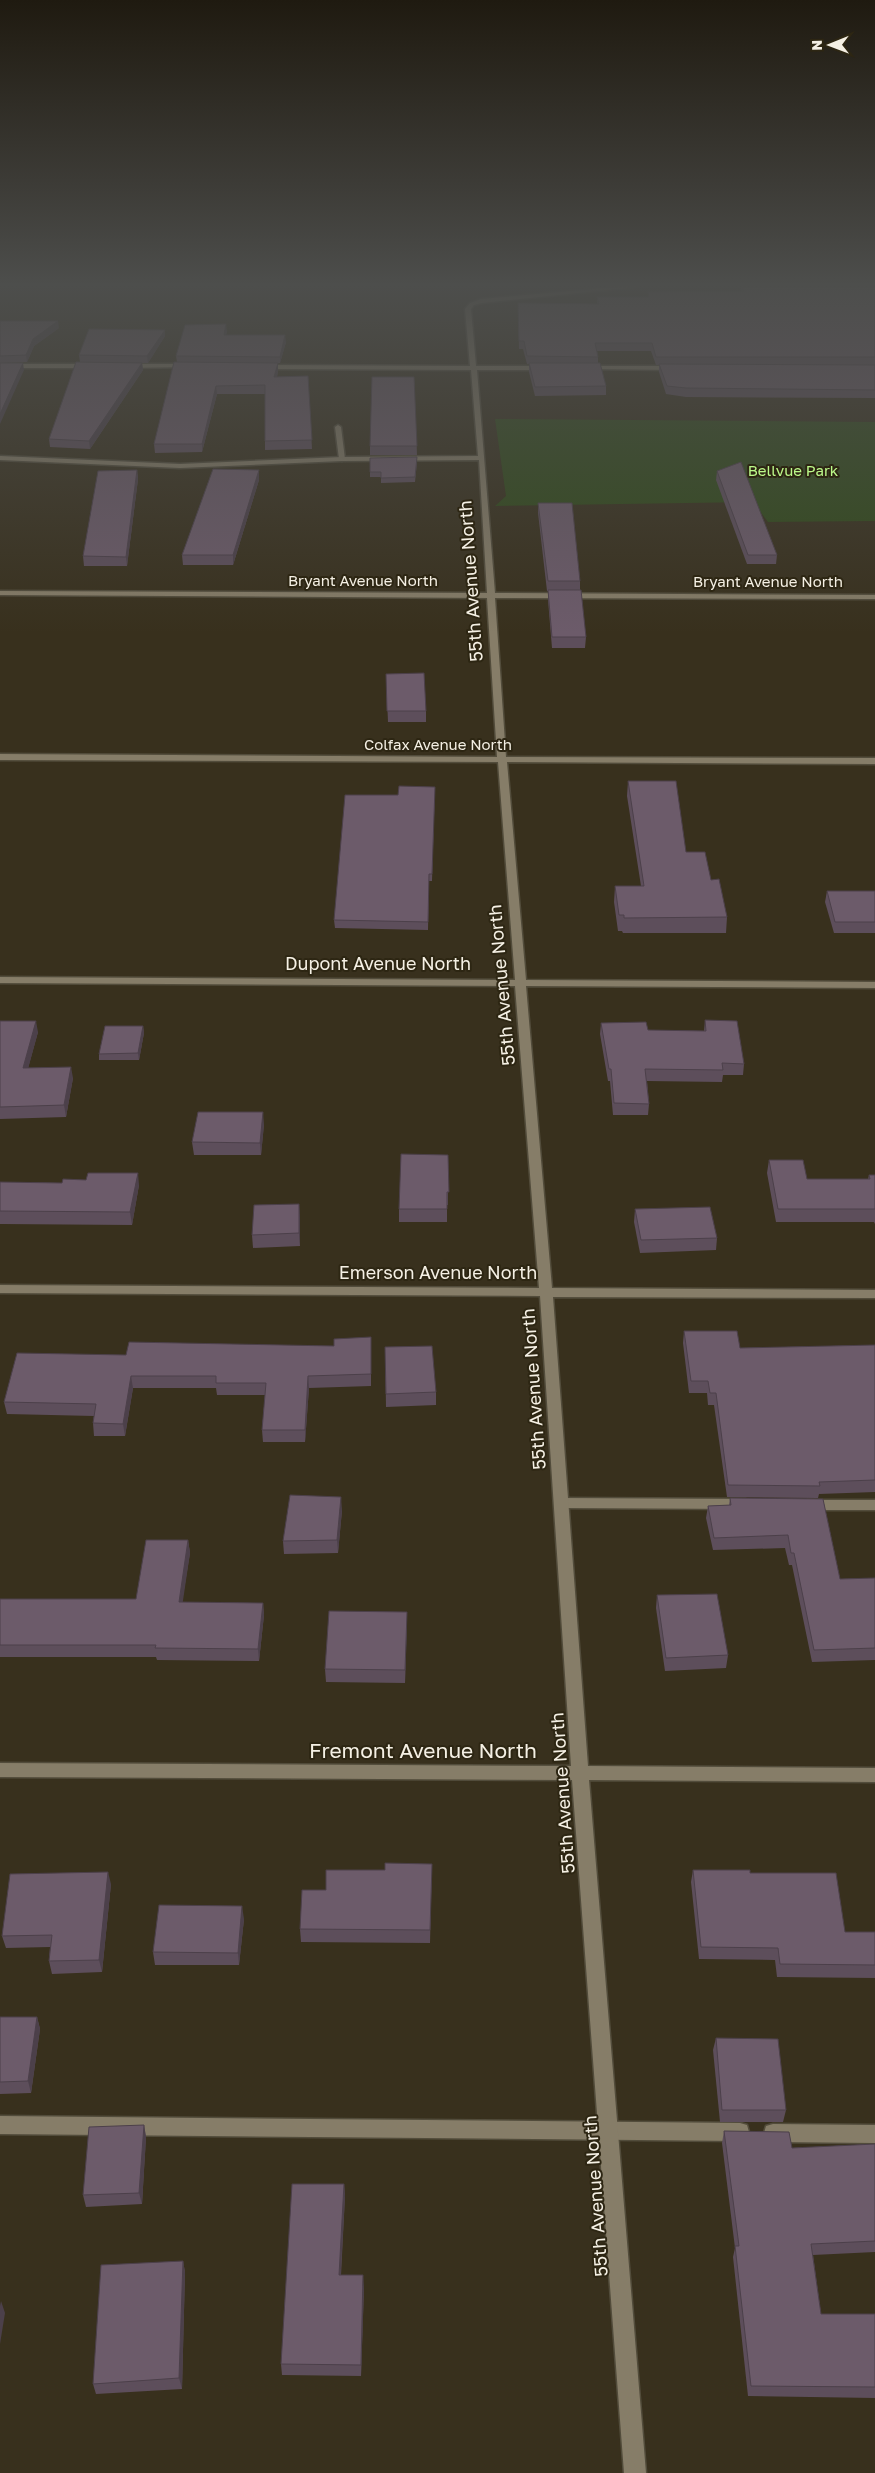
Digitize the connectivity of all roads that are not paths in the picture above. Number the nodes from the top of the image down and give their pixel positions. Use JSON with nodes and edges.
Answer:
{"nodes":[{"id":1,"x":476,"y":402,"type":"edge"},
{"id":2,"x":338,"y":428,"type":"dead end"},
{"id":3,"x":0,"y":458,"type":"edge"},
{"id":4,"x":482,"y":458,"type":"junction"},
{"id":5,"x":342,"y":459,"type":"junction"},
{"id":6,"x":0,"y":593,"type":"edge"},
{"id":7,"x":491,"y":595,"type":"junction"},
{"id":8,"x":875,"y":597,"type":"edge"},
{"id":9,"x":0,"y":757,"type":"edge"},
{"id":10,"x":502,"y":759,"type":"junction"},
{"id":11,"x":875,"y":761,"type":"edge"},
{"id":12,"x":0,"y":980,"type":"edge"},
{"id":13,"x":521,"y":983,"type":"junction"},
{"id":14,"x":875,"y":985,"type":"edge"},
{"id":15,"x":0,"y":1289,"type":"edge"},
{"id":16,"x":546,"y":1292,"type":"junction"},
{"id":17,"x":875,"y":1294,"type":"edge"},
{"id":18,"x":562,"y":1503,"type":"junction"},
{"id":19,"x":758,"y":1504,"type":"edge"},
{"id":20,"x":797,"y":1505,"type":"edge"},
{"id":21,"x":875,"y":1506,"type":"edge"},
{"id":22,"x":0,"y":1770,"type":"edge"},
{"id":23,"x":580,"y":1773,"type":"junction"},
{"id":24,"x":875,"y":1775,"type":"edge"},
{"id":25,"x":0,"y":2125,"type":"edge"},
{"id":26,"x":610,"y":2131,"type":"junction"},
{"id":27,"x":875,"y":2134,"type":"edge"},
{"id":28,"x":635,"y":2473,"type":"edge"}],
"edges":[{"from":1,"to":4,"type":"street","name":"55th Avenue North"},
{"from":2,"to":5,"type":"street"},
{"from":3,"to":5,"type":"street"},
{"from":4,"to":5,"type":"street"},
{"from":4,"to":7,"type":"street","name":"55th Avenue North"},
{"from":6,"to":7,"type":"street","name":"Bryant Avenue North"},
{"from":7,"to":8,"type":"street","name":"Bryant Avenue North"},
{"from":7,"to":10,"type":"street","name":"55th Avenue North"},
{"from":9,"to":10,"type":"street","name":"Colfax Avenue North"},
{"from":10,"to":11,"type":"street","name":"Colfax Avenue North"},
{"from":10,"to":13,"type":"street","name":"55th Avenue North"},
{"from":12,"to":13,"type":"street","name":"Dupont Avenue North"},
{"from":13,"to":14,"type":"street","name":"Dupont Avenue North"},
{"from":13,"to":16,"type":"street","name":"55th Avenue North"},
{"from":15,"to":16,"type":"street","name":"Emerson Avenue North"},
{"from":16,"to":17,"type":"street","name":"Emerson Avenue North"},
{"from":16,"to":18,"type":"street","name":"55th Avenue North"},
{"from":18,"to":19,"type":"street"},
{"from":18,"to":23,"type":"street","name":"55th Avenue North"},
{"from":20,"to":21,"type":"street"},
{"from":22,"to":23,"type":"street","name":"Fremont Avenue North"},
{"from":23,"to":24,"type":"street","name":"Fremont Avenue North"},
{"from":23,"to":26,"type":"street","name":"55th Avenue North"},
{"from":25,"to":26,"type":"street"},
{"from":26,"to":27,"type":"street"},
{"from":26,"to":28,"type":"street","name":"55th Avenue North"}]}
